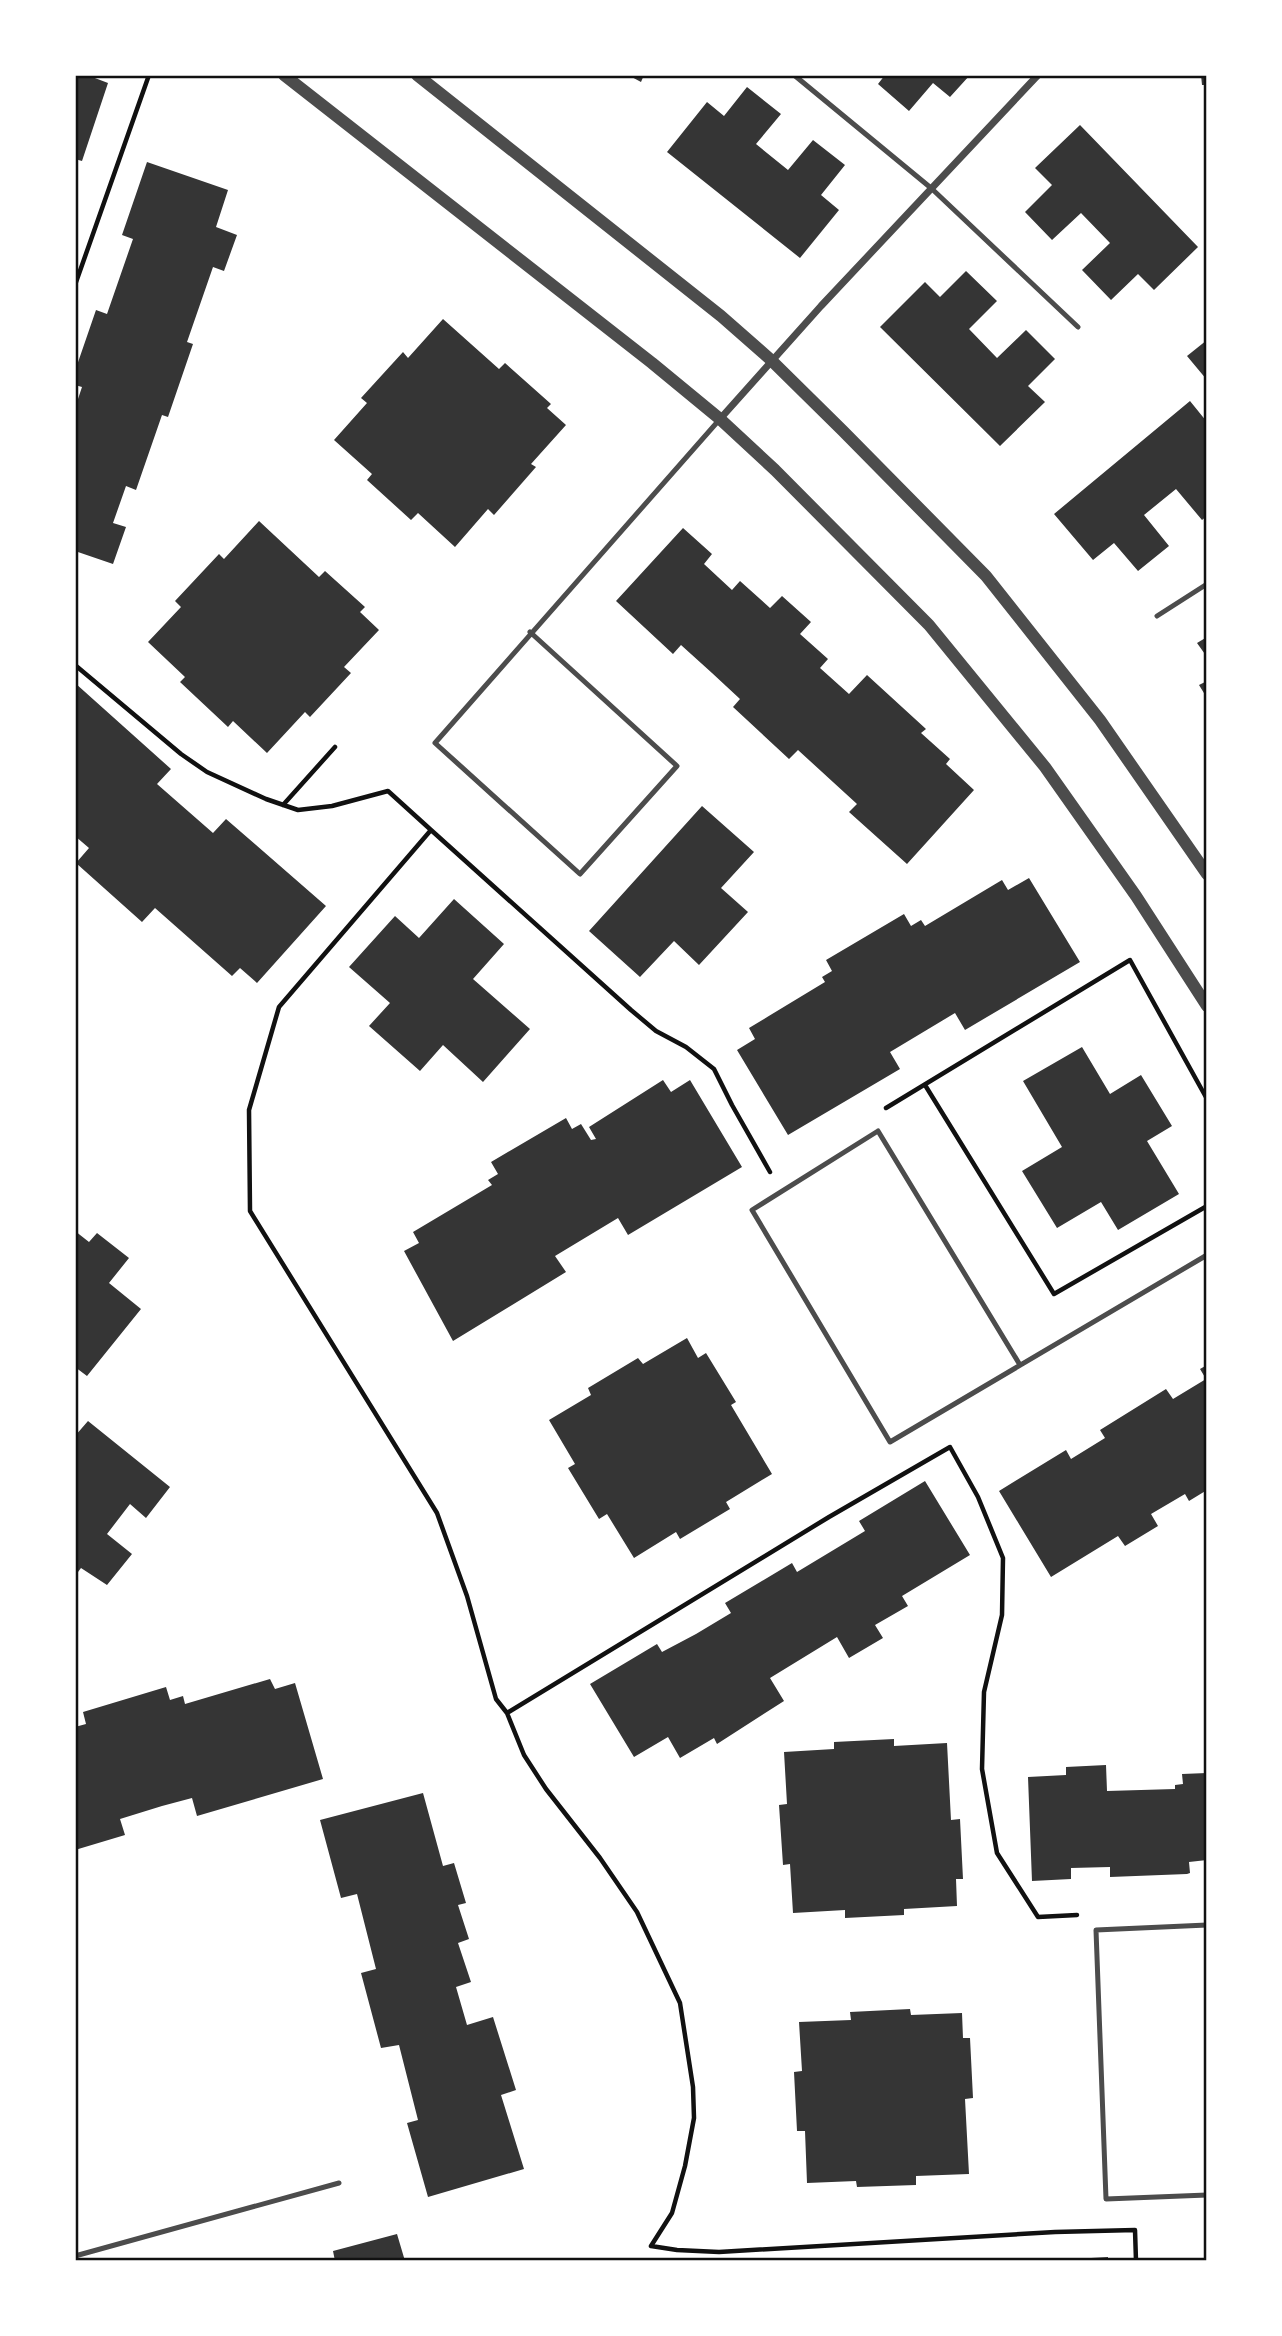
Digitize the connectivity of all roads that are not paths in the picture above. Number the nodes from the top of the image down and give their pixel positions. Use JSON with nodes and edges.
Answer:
{"nodes":[{"id":1,"x":284,"y":75,"type":"edge"},
{"id":2,"x":418,"y":75,"type":"edge"},
{"id":3,"x":794,"y":75,"type":"edge"},
{"id":4,"x":1038,"y":75,"type":"edge"},
{"id":5,"x":931,"y":188,"type":"junction"},
{"id":6,"x":1077,"y":327,"type":"dead end"},
{"id":7,"x":771,"y":360,"type":"junction"},
{"id":8,"x":720,"y":419,"type":"junction"},
{"id":9,"x":1207,"y":584,"type":"edge"},
{"id":10,"x":1157,"y":616,"type":"dead end"},
{"id":11,"x":530,"y":632,"type":"junction"},
{"id":12,"x":1207,"y":874,"type":"edge"},
{"id":13,"x":1207,"y":1006,"type":"edge"},
{"id":14,"x":1207,"y":1255,"type":"edge"},
{"id":15,"x":1020,"y":1365,"type":"junction"},
{"id":16,"x":1207,"y":1925,"type":"edge"},
{"id":17,"x":339,"y":2183,"type":"dead end"},
{"id":18,"x":1207,"y":2195,"type":"edge"},
{"id":19,"x":75,"y":2256,"type":"edge"}],
"edges":[{"from":1,"to":8,"type":"street"},
{"from":2,"to":7,"type":"street"},
{"from":3,"to":5,"type":"lane"},
{"from":4,"to":5,"type":"street"},
{"from":5,"to":6,"type":"lane"},
{"from":5,"to":7,"type":"street"},
{"from":7,"to":8,"type":"street"},
{"from":7,"to":12,"type":"street"},
{"from":8,"to":11,"type":"lane"},
{"from":8,"to":13,"type":"street"},
{"from":9,"to":10,"type":"lane"},
{"from":11,"to":11,"type":"lane"},
{"from":14,"to":15,"type":"lane"},
{"from":15,"to":15,"type":"lane"},
{"from":16,"to":18,"type":"lane"},
{"from":17,"to":19,"type":"lane"}]}
